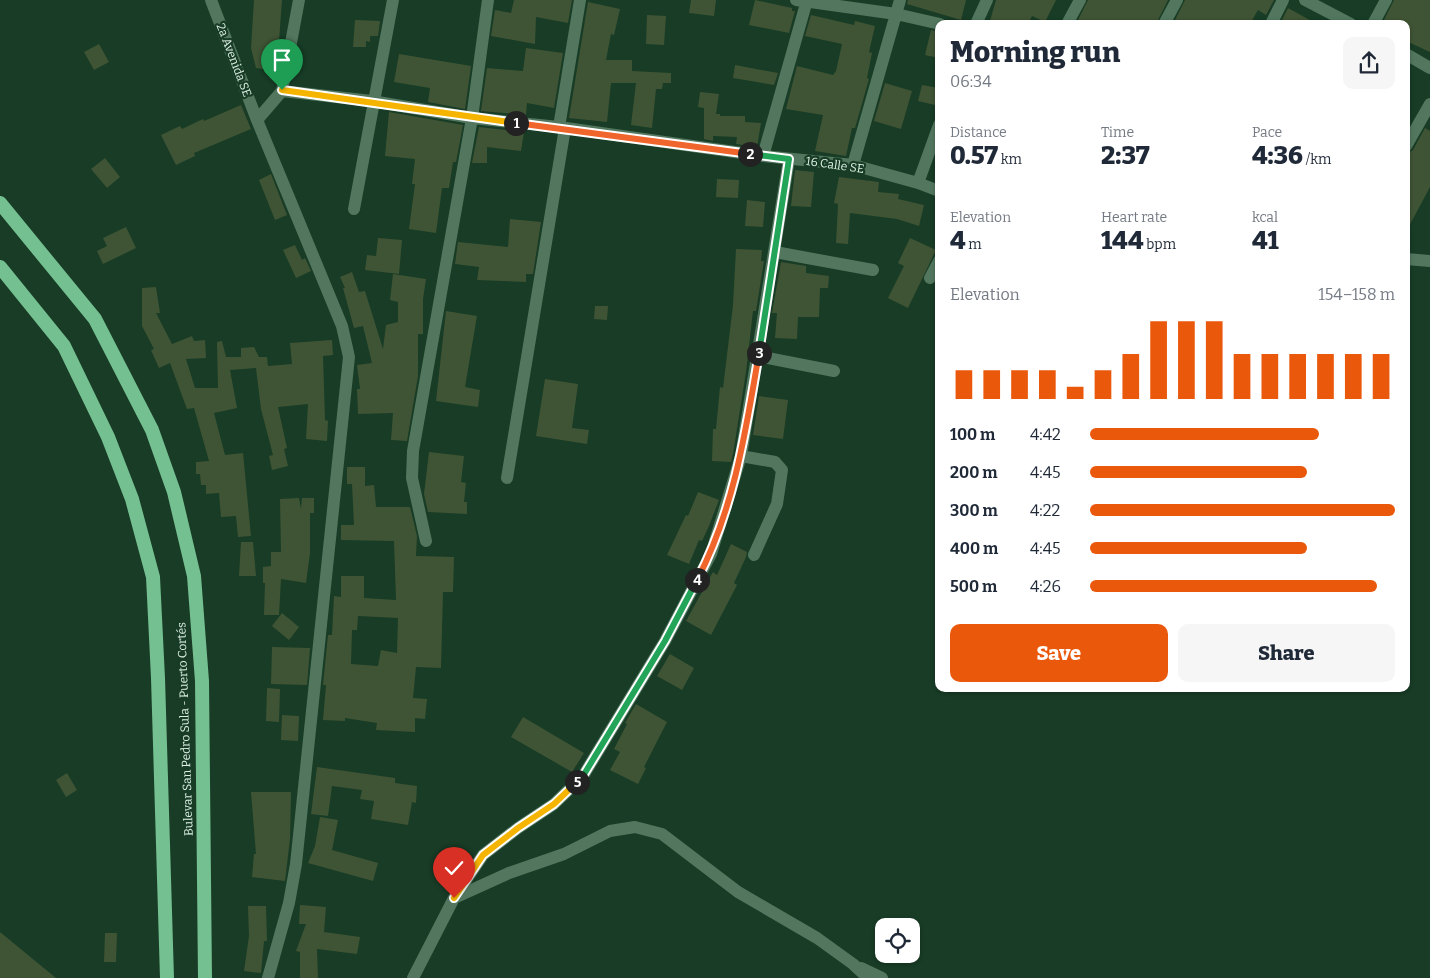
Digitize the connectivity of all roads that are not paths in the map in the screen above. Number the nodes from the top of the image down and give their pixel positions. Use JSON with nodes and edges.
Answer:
{"nodes":[{"id":1,"x":211,"y":0,"type":"edge"},
{"id":2,"x":299,"y":0,"type":"edge"},
{"id":3,"x":393,"y":0,"type":"edge"},
{"id":4,"x":488,"y":0,"type":"edge"},
{"id":5,"x":580,"y":0,"type":"edge"},
{"id":6,"x":900,"y":0,"type":"edge"},
{"id":7,"x":987,"y":0,"type":"edge"},
{"id":8,"x":1080,"y":0,"type":"edge"},
{"id":9,"x":1177,"y":0,"type":"edge"},
{"id":10,"x":1283,"y":0,"type":"edge"},
{"id":11,"x":1305,"y":0,"type":"edge"},
{"id":12,"x":1386,"y":0,"type":"edge"},
{"id":13,"x":804,"y":1,"type":"edge"},
{"id":14,"x":896,"y":14,"type":"junction"},
{"id":15,"x":978,"y":20,"type":"edge"},
{"id":16,"x":1069,"y":20,"type":"edge"},
{"id":17,"x":1166,"y":20,"type":"edge"},
{"id":18,"x":1273,"y":20,"type":"edge"},
{"id":19,"x":1342,"y":20,"type":"edge"},
{"id":20,"x":1375,"y":20,"type":"edge"},
{"id":21,"x":935,"y":23,"type":"edge"},
{"id":22,"x":1410,"y":56,"type":"edge"},
{"id":23,"x":1430,"y":68,"type":"edge"},
{"id":24,"x":282,"y":90,"type":"junction"},
{"id":25,"x":372,"y":102,"type":"junction"},
{"id":26,"x":1430,"y":104,"type":"edge"},
{"id":27,"x":472,"y":118,"type":"junction"},
{"id":28,"x":257,"y":120,"type":"junction"},
{"id":29,"x":562,"y":127,"type":"junction"},
{"id":30,"x":935,"y":136,"type":"edge"},
{"id":31,"x":1410,"y":139,"type":"edge"},
{"id":32,"x":763,"y":156,"type":"junction"},
{"id":33,"x":789,"y":159,"type":"junction"},
{"id":34,"x":853,"y":165,"type":"junction"},
{"id":35,"x":918,"y":183,"type":"junction"},
{"id":36,"x":935,"y":189,"type":"edge"},
{"id":37,"x":0,"y":203,"type":"edge"},
{"id":38,"x":354,"y":209,"type":"dead end"},
{"id":39,"x":775,"y":252,"type":"junction"},
{"id":40,"x":1410,"y":259,"type":"edge"},
{"id":41,"x":1430,"y":261,"type":"edge"},
{"id":42,"x":0,"y":267,"type":"edge"},
{"id":43,"x":935,"y":269,"type":"edge"},
{"id":44,"x":873,"y":270,"type":"dead end"},
{"id":45,"x":930,"y":278,"type":"dead end"},
{"id":46,"x":758,"y":356,"type":"junction"},
{"id":47,"x":834,"y":371,"type":"dead end"},
{"id":48,"x":741,"y":456,"type":"junction"},
{"id":49,"x":507,"y":478,"type":"dead end"},
{"id":50,"x":426,"y":541,"type":"dead end"},
{"id":51,"x":754,"y":555,"type":"dead end"},
{"id":52,"x":454,"y":898,"type":"junction"},
{"id":53,"x":853,"y":964,"type":"junction"},
{"id":54,"x":167,"y":978,"type":"edge"},
{"id":55,"x":205,"y":978,"type":"edge"},
{"id":56,"x":268,"y":978,"type":"edge"},
{"id":57,"x":413,"y":978,"type":"edge"},
{"id":58,"x":868,"y":978,"type":"edge"},
{"id":59,"x":882,"y":978,"type":"edge"}],
"edges":[{"from":1,"to":28,"type":"street","name":"2a Avenida SE"},
{"from":2,"to":24,"type":"street"},
{"from":3,"to":25,"type":"street"},
{"from":4,"to":27,"type":"street"},
{"from":5,"to":29,"type":"street"},
{"from":6,"to":14,"type":"street"},
{"from":7,"to":15,"type":"street"},
{"from":8,"to":16,"type":"street"},
{"from":9,"to":17,"type":"street"},
{"from":10,"to":18,"type":"street"},
{"from":11,"to":19,"type":"street"},
{"from":12,"to":20,"type":"street"},
{"from":13,"to":14,"type":"street"},
{"from":13,"to":32,"type":"street"},
{"from":14,"to":21,"type":"street"},
{"from":14,"to":34,"type":"street"},
{"from":22,"to":23,"type":"street"},
{"from":24,"to":25,"type":"street","name":"16 Calle SE"},
{"from":24,"to":28,"type":"street"},
{"from":25,"to":27,"type":"street","name":"16 Calle SE"},
{"from":25,"to":38,"type":"street"},
{"from":26,"to":31,"type":"street"},
{"from":27,"to":29,"type":"street","name":"16 Calle SE"},
{"from":27,"to":50,"type":"street"},
{"from":28,"to":56,"type":"street","name":"2a Avenida SE"},
{"from":29,"to":32,"type":"street","name":"16 Calle SE"},
{"from":29,"to":49,"type":"street"},
{"from":30,"to":35,"type":"street"},
{"from":32,"to":33,"type":"street","name":"16 Calle SE"},
{"from":33,"to":34,"type":"street","name":"16 Calle SE"},
{"from":33,"to":39,"type":"street"},
{"from":34,"to":35,"type":"street","name":"16 Calle SE"},
{"from":35,"to":36,"type":"street","name":"16 Calle SE"},
{"from":37,"to":55,"type":"highway","name":"Bulevar San Pedro Sula - Puerto Cortés"},
{"from":39,"to":44,"type":"street"},
{"from":39,"to":46,"type":"street"},
{"from":40,"to":41,"type":"street"},
{"from":42,"to":54,"type":"highway","name":"Bulevar San Pedro Sula - Puerto Cortés"},
{"from":43,"to":45,"type":"street"},
{"from":46,"to":47,"type":"street"},
{"from":46,"to":48,"type":"street"},
{"from":48,"to":51,"type":"street"},
{"from":48,"to":52,"type":"street"},
{"from":52,"to":53,"type":"street"},
{"from":52,"to":57,"type":"street"},
{"from":53,"to":58,"type":"street"},
{"from":53,"to":59,"type":"street"}]}
